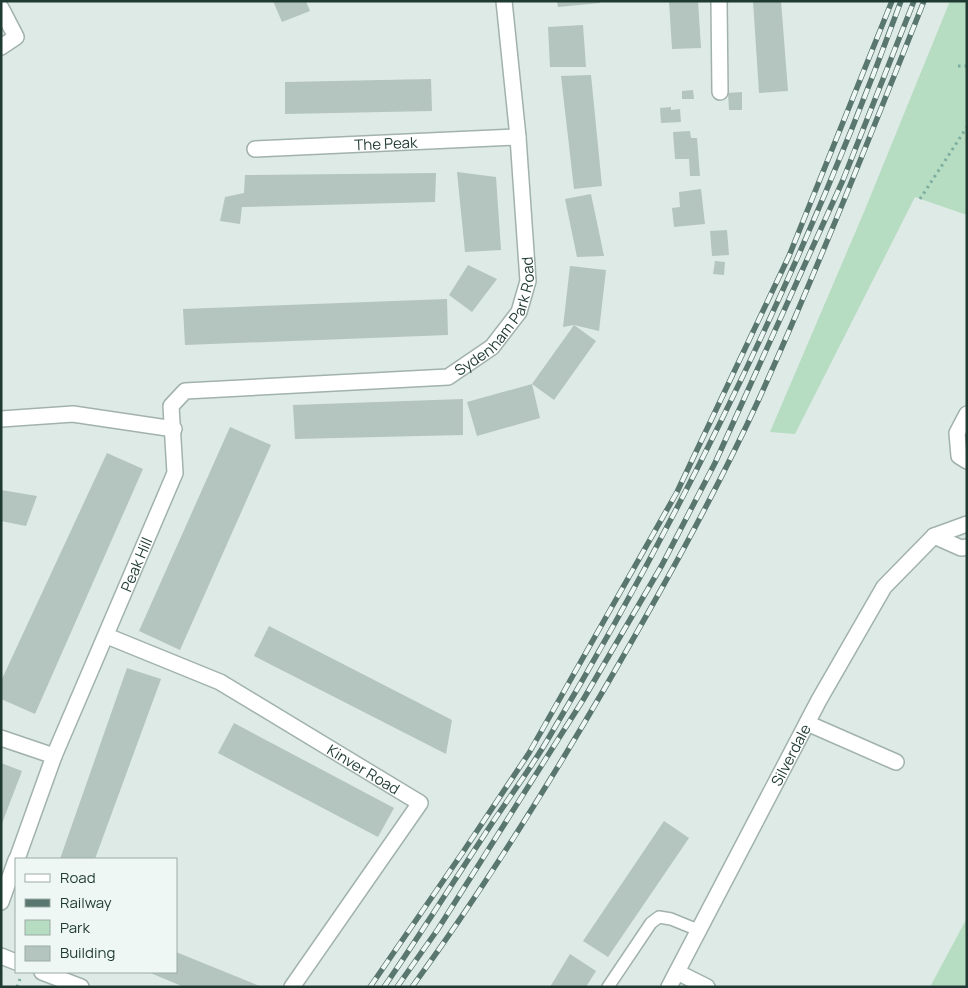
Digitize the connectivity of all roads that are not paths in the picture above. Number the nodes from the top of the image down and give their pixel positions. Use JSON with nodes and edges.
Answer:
{"nodes":[{"id":1,"x":504,"y":1,"type":"edge"},
{"id":2,"x":719,"y":1,"type":"edge"},
{"id":3,"x":1,"y":8,"type":"edge"},
{"id":4,"x":1,"y":47,"type":"edge"},
{"id":5,"x":720,"y":92,"type":"dead end"},
{"id":6,"x":518,"y":137,"type":"junction"},
{"id":7,"x":255,"y":149,"type":"dead end"},
{"id":8,"x":967,"y":414,"type":"edge"},
{"id":9,"x":1,"y":418,"type":"edge"},
{"id":10,"x":174,"y":429,"type":"junction"},
{"id":11,"x":967,"y":461,"type":"edge"},
{"id":12,"x":967,"y":524,"type":"edge"},
{"id":13,"x":934,"y":536,"type":"junction"},
{"id":14,"x":967,"y":548,"type":"edge"},
{"id":15,"x":107,"y":636,"type":"junction"},
{"id":16,"x":807,"y":723,"type":"junction"},
{"id":17,"x":1,"y":738,"type":"edge"},
{"id":18,"x":54,"y":756,"type":"junction"},
{"id":19,"x":896,"y":762,"type":"dead end"},
{"id":20,"x":17,"y":858,"type":"edge"},
{"id":21,"x":15,"y":863,"type":"edge"},
{"id":22,"x":1,"y":902,"type":"edge"},
{"id":23,"x":698,"y":930,"type":"junction"},
{"id":24,"x":676,"y":972,"type":"junction"},
{"id":25,"x":45,"y":973,"type":"edge"},
{"id":26,"x":81,"y":987,"type":"edge"},
{"id":27,"x":292,"y":987,"type":"edge"},
{"id":28,"x":608,"y":987,"type":"edge"},
{"id":29,"x":669,"y":987,"type":"edge"},
{"id":30,"x":707,"y":987,"type":"edge"}],
"edges":[{"from":1,"to":6,"type":"street","name":"Sydenham Park Road"},
{"from":2,"to":5,"type":"street"},
{"from":3,"to":4,"type":"street"},
{"from":6,"to":7,"type":"street","name":"The Peak"},
{"from":6,"to":10,"type":"street","name":"Sydenham Park Road"},
{"from":8,"to":11,"type":"street"},
{"from":9,"to":10,"type":"street"},
{"from":10,"to":15,"type":"street","name":"Peak Hill"},
{"from":12,"to":13,"type":"street","name":"Silverdale"},
{"from":13,"to":14,"type":"street"},
{"from":13,"to":16,"type":"street","name":"Silverdale"},
{"from":15,"to":18,"type":"street","name":"Peak Hill"},
{"from":15,"to":27,"type":"street","name":"Kinver Road"},
{"from":16,"to":19,"type":"street"},
{"from":16,"to":23,"type":"street","name":"Silverdale"},
{"from":17,"to":18,"type":"street"},
{"from":18,"to":20,"type":"street","name":"Peak Hill"},
{"from":21,"to":22,"type":"street","name":"Peak Hill"},
{"from":23,"to":24,"type":"street","name":"Silverdale"},
{"from":23,"to":28,"type":"lane"},
{"from":24,"to":29,"type":"street","name":"Silverdale"},
{"from":24,"to":30,"type":"street"},
{"from":25,"to":26,"type":"street"}]}
